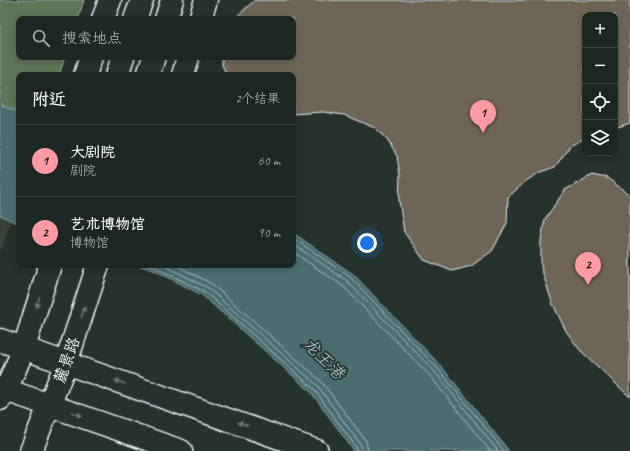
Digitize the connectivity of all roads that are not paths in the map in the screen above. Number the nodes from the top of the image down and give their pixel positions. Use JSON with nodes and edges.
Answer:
{"nodes":[{"id":1,"x":110,"y":0,"type":"edge"},
{"id":2,"x":142,"y":0,"type":"edge"},
{"id":3,"x":172,"y":0,"type":"edge"},
{"id":4,"x":206,"y":0,"type":"edge"},
{"id":5,"x":104,"y":16,"type":"edge"},
{"id":6,"x":137,"y":16,"type":"edge"},
{"id":7,"x":167,"y":16,"type":"edge"},
{"id":8,"x":201,"y":16,"type":"edge"},
{"id":9,"x":90,"y":60,"type":"edge"},
{"id":10,"x":122,"y":60,"type":"edge"},
{"id":11,"x":153,"y":60,"type":"edge"},
{"id":12,"x":187,"y":60,"type":"edge"},
{"id":13,"x":86,"y":72,"type":"edge"},
{"id":14,"x":118,"y":72,"type":"edge"},
{"id":15,"x":149,"y":72,"type":"edge"},
{"id":16,"x":184,"y":72,"type":"edge"},
{"id":17,"x":49,"y":268,"type":"edge"},
{"id":18,"x":97,"y":268,"type":"edge"},
{"id":19,"x":0,"y":340,"type":"edge"},
{"id":20,"x":24,"y":348,"type":"junction"},
{"id":21,"x":66,"y":363,"type":"junction"},
{"id":22,"x":2,"y":392,"type":"edge"},
{"id":23,"x":50,"y":404,"type":"junction"},
{"id":24,"x":31,"y":451,"type":"edge"},
{"id":25,"x":181,"y":451,"type":"edge"},
{"id":26,"x":317,"y":451,"type":"edge"}],
"edges":[{"from":1,"to":5,"type":"main road"},
{"from":2,"to":6,"type":"main road"},
{"from":3,"to":7,"type":"main road"},
{"from":4,"to":8,"type":"main road"},
{"from":9,"to":13,"type":"main road"},
{"from":10,"to":14,"type":"main road"},
{"from":11,"to":15,"type":"main road"},
{"from":12,"to":16,"type":"main road"},
{"from":17,"to":20,"type":"main road","one_way":true},
{"from":21,"to":18,"type":"main road","name":"麓景路","one_way":true},
{"from":19,"to":20,"type":"main road"},
{"from":20,"to":21,"type":"main road"},
{"from":20,"to":22,"type":"main road"},
{"from":21,"to":23,"type":"main road","name":"麓景路"},
{"from":26,"to":21,"type":"main road","one_way":true},
{"from":22,"to":23,"type":"main road"},
{"from":23,"to":24,"type":"main road","name":"麓景路"},
{"from":23,"to":25,"type":"main road","one_way":true}]}
